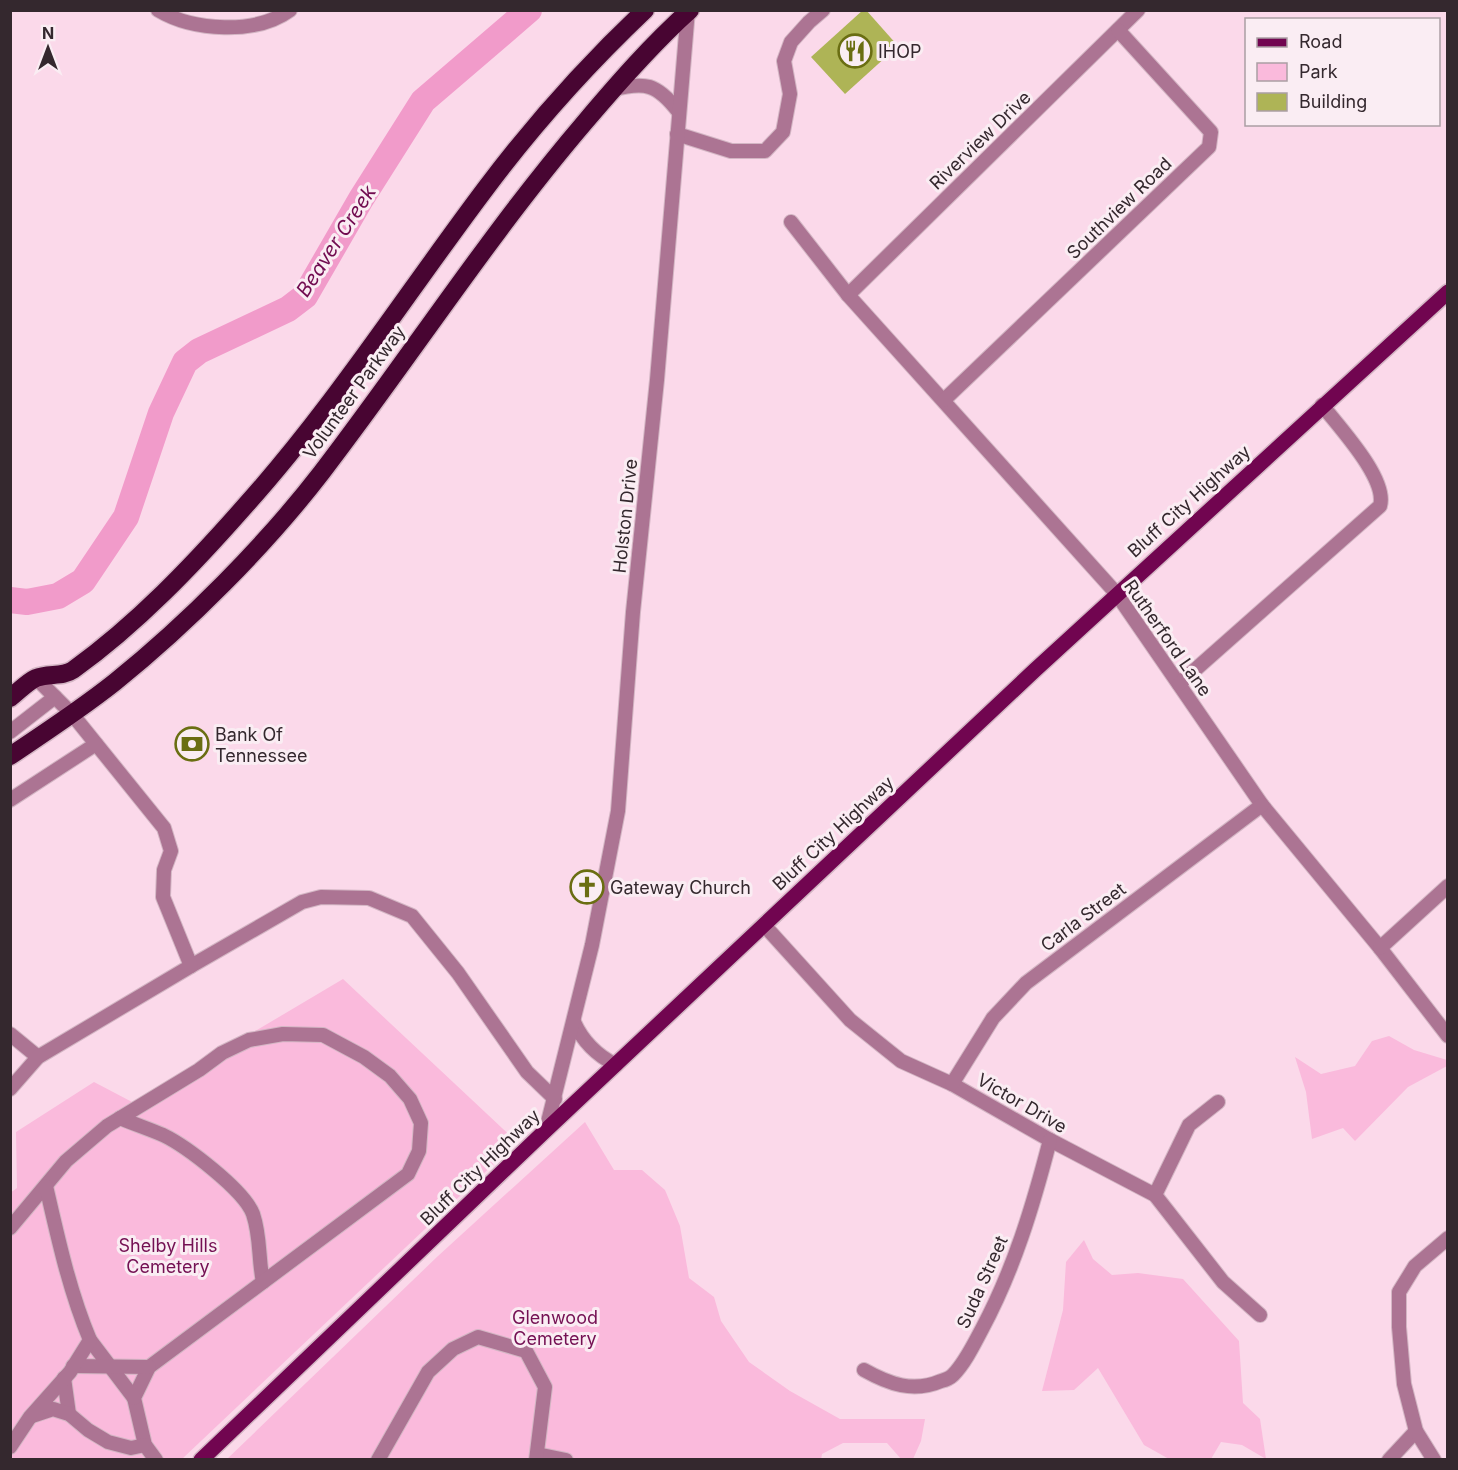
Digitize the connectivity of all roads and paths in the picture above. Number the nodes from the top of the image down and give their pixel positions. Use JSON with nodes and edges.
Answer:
{"nodes":[{"id":1,"x":158,"y":10,"type":"edge"},
{"id":2,"x":290,"y":10,"type":"edge"},
{"id":3,"x":645,"y":10,"type":"edge"},
{"id":4,"x":823,"y":10,"type":"edge"},
{"id":5,"x":1138,"y":10,"type":"edge"},
{"id":6,"x":689,"y":11,"type":"edge"},
{"id":7,"x":1118,"y":30,"type":"junction"},
{"id":8,"x":612,"y":90,"type":"junction"},
{"id":9,"x":678,"y":111,"type":"junction"},
{"id":10,"x":676,"y":134,"type":"junction"},
{"id":11,"x":791,"y":222,"type":"dead end"},
{"id":12,"x":1448,"y":292,"type":"edge"},
{"id":13,"x":848,"y":295,"type":"junction"},
{"id":14,"x":944,"y":400,"type":"junction"},
{"id":15,"x":1322,"y":405,"type":"junction"},
{"id":16,"x":1116,"y":593,"type":"junction"},
{"id":17,"x":36,"y":678,"type":"junction"},
{"id":18,"x":1179,"y":684,"type":"junction"},
{"id":19,"x":55,"y":697,"type":"junction"},
{"id":20,"x":10,"y":698,"type":"edge"},
{"id":21,"x":72,"y":714,"type":"junction"},
{"id":22,"x":10,"y":732,"type":"edge"},
{"id":23,"x":96,"y":744,"type":"junction"},
{"id":24,"x":10,"y":756,"type":"edge"},
{"id":25,"x":10,"y":800,"type":"edge"},
{"id":26,"x":1262,"y":805,"type":"junction"},
{"id":27,"x":1448,"y":886,"type":"edge"},
{"id":28,"x":764,"y":925,"type":"junction"},
{"id":29,"x":1380,"y":948,"type":"junction"},
{"id":30,"x":190,"y":966,"type":"junction"},
{"id":31,"x":574,"y":1022,"type":"junction"},
{"id":32,"x":10,"y":1034,"type":"edge"},
{"id":33,"x":1448,"y":1036,"type":"edge"},
{"id":34,"x":38,"y":1057,"type":"junction"},
{"id":35,"x":616,"y":1065,"type":"junction"},
{"id":36,"x":952,"y":1084,"type":"junction"},
{"id":37,"x":10,"y":1089,"type":"edge"},
{"id":38,"x":555,"y":1099,"type":"junction"},
{"id":39,"x":1218,"y":1102,"type":"dead end"},
{"id":40,"x":120,"y":1118,"type":"junction"},
{"id":41,"x":546,"y":1130,"type":"junction"},
{"id":42,"x":1050,"y":1140,"type":"junction"},
{"id":43,"x":46,"y":1186,"type":"junction"},
{"id":44,"x":1155,"y":1195,"type":"junction"},
{"id":45,"x":10,"y":1227,"type":"edge"},
{"id":46,"x":1448,"y":1238,"type":"edge"},
{"id":47,"x":263,"y":1282,"type":"junction"},
{"id":48,"x":1260,"y":1315,"type":"dead end"},
{"id":49,"x":90,"y":1340,"type":"junction"},
{"id":50,"x":74,"y":1366,"type":"junction"},
{"id":51,"x":110,"y":1366,"type":"junction"},
{"id":52,"x":149,"y":1367,"type":"junction"},
{"id":53,"x":864,"y":1370,"type":"dead end"},
{"id":54,"x":64,"y":1378,"type":"junction"},
{"id":55,"x":134,"y":1398,"type":"junction"},
{"id":56,"x":69,"y":1414,"type":"junction"},
{"id":57,"x":30,"y":1417,"type":"junction"},
{"id":58,"x":1416,"y":1431,"type":"junction"},
{"id":59,"x":145,"y":1444,"type":"junction"},
{"id":60,"x":10,"y":1447,"type":"edge"},
{"id":61,"x":537,"y":1457,"type":"edge"},
{"id":62,"x":156,"y":1460,"type":"edge"},
{"id":63,"x":201,"y":1460,"type":"edge"},
{"id":64,"x":378,"y":1460,"type":"edge"},
{"id":65,"x":566,"y":1460,"type":"edge"},
{"id":66,"x":1389,"y":1460,"type":"edge"},
{"id":67,"x":1434,"y":1460,"type":"edge"}],
"edges":[{"from":1,"to":2,"type":"street"},
{"from":3,"to":17,"type":"highway","name":"Volunteer Parkway"},
{"from":4,"to":10,"type":"street"},
{"from":5,"to":7,"type":"street","name":"Riverview Drive"},
{"from":6,"to":8,"type":"highway","name":"Volunteer Parkway"},
{"from":6,"to":9,"type":"street","name":"Holston Drive"},
{"from":7,"to":13,"type":"street","name":"Riverview Drive"},
{"from":7,"to":14,"type":"street","name":"Southview Road"},
{"from":8,"to":9,"type":"street"},
{"from":8,"to":21,"type":"highway","name":"Volunteer Parkway"},
{"from":9,"to":10,"type":"street","name":"Holston Drive"},
{"from":10,"to":31,"type":"street","name":"Holston Drive"},
{"from":11,"to":13,"type":"street","name":"Rutherford Lane"},
{"from":12,"to":15,"type":"main road","name":"Bluff City Highway"},
{"from":13,"to":14,"type":"street","name":"Rutherford Lane"},
{"from":14,"to":16,"type":"street","name":"Rutherford Lane"},
{"from":15,"to":16,"type":"main road","name":"Bluff City Highway"},
{"from":15,"to":18,"type":"street"},
{"from":16,"to":18,"type":"street","name":"Rutherford Lane"},
{"from":16,"to":28,"type":"main road","name":"Bluff City Highway"},
{"from":17,"to":19,"type":"street"},
{"from":17,"to":20,"type":"highway","name":"Volunteer Parkway"},
{"from":18,"to":26,"type":"street","name":"Rutherford Lane"},
{"from":19,"to":21,"type":"street"},
{"from":19,"to":22,"type":"street"},
{"from":21,"to":23,"type":"street"},
{"from":21,"to":24,"type":"highway","name":"Volunteer Parkway"},
{"from":23,"to":25,"type":"street"},
{"from":23,"to":30,"type":"street"},
{"from":26,"to":29,"type":"street","name":"Rutherford Lane"},
{"from":26,"to":36,"type":"street","name":"Carla Street"},
{"from":27,"to":29,"type":"street"},
{"from":28,"to":35,"type":"main road","name":"Bluff City Highway"},
{"from":28,"to":36,"type":"street","name":"Victor Drive"},
{"from":29,"to":33,"type":"street","name":"Rutherford Lane"},
{"from":30,"to":34,"type":"street"},
{"from":30,"to":38,"type":"street"},
{"from":31,"to":35,"type":"street"},
{"from":31,"to":38,"type":"street","name":"Holston Drive"},
{"from":32,"to":34,"type":"street"},
{"from":34,"to":37,"type":"street"},
{"from":35,"to":41,"type":"main road","name":"Bluff City Highway"},
{"from":36,"to":42,"type":"street","name":"Victor Drive"},
{"from":38,"to":41,"type":"street","name":"Holston Drive"},
{"from":39,"to":44,"type":"street"},
{"from":40,"to":43,"type":"street"},
{"from":40,"to":47,"type":"street"},
{"from":40,"to":47,"type":"street"},
{"from":41,"to":63,"type":"main road","name":"Bluff City Highway"},
{"from":42,"to":44,"type":"street","name":"Victor Drive"},
{"from":42,"to":53,"type":"street","name":"Suda Street"},
{"from":43,"to":45,"type":"street"},
{"from":43,"to":49,"type":"street"},
{"from":44,"to":48,"type":"street","name":"Victor Drive"},
{"from":46,"to":58,"type":"street"},
{"from":47,"to":52,"type":"street"},
{"from":49,"to":50,"type":"street"},
{"from":49,"to":51,"type":"street"},
{"from":50,"to":51,"type":"street"},
{"from":50,"to":54,"type":"street"},
{"from":51,"to":52,"type":"street"},
{"from":51,"to":55,"type":"street"},
{"from":52,"to":55,"type":"street"},
{"from":54,"to":56,"type":"street"},
{"from":54,"to":57,"type":"street"},
{"from":55,"to":59,"type":"street"},
{"from":56,"to":57,"type":"street"},
{"from":56,"to":59,"type":"street"},
{"from":57,"to":60,"type":"street"},
{"from":58,"to":66,"type":"street"},
{"from":58,"to":67,"type":"street"},
{"from":59,"to":62,"type":"street"},
{"from":61,"to":64,"type":"street"},
{"from":61,"to":65,"type":"street"}]}
